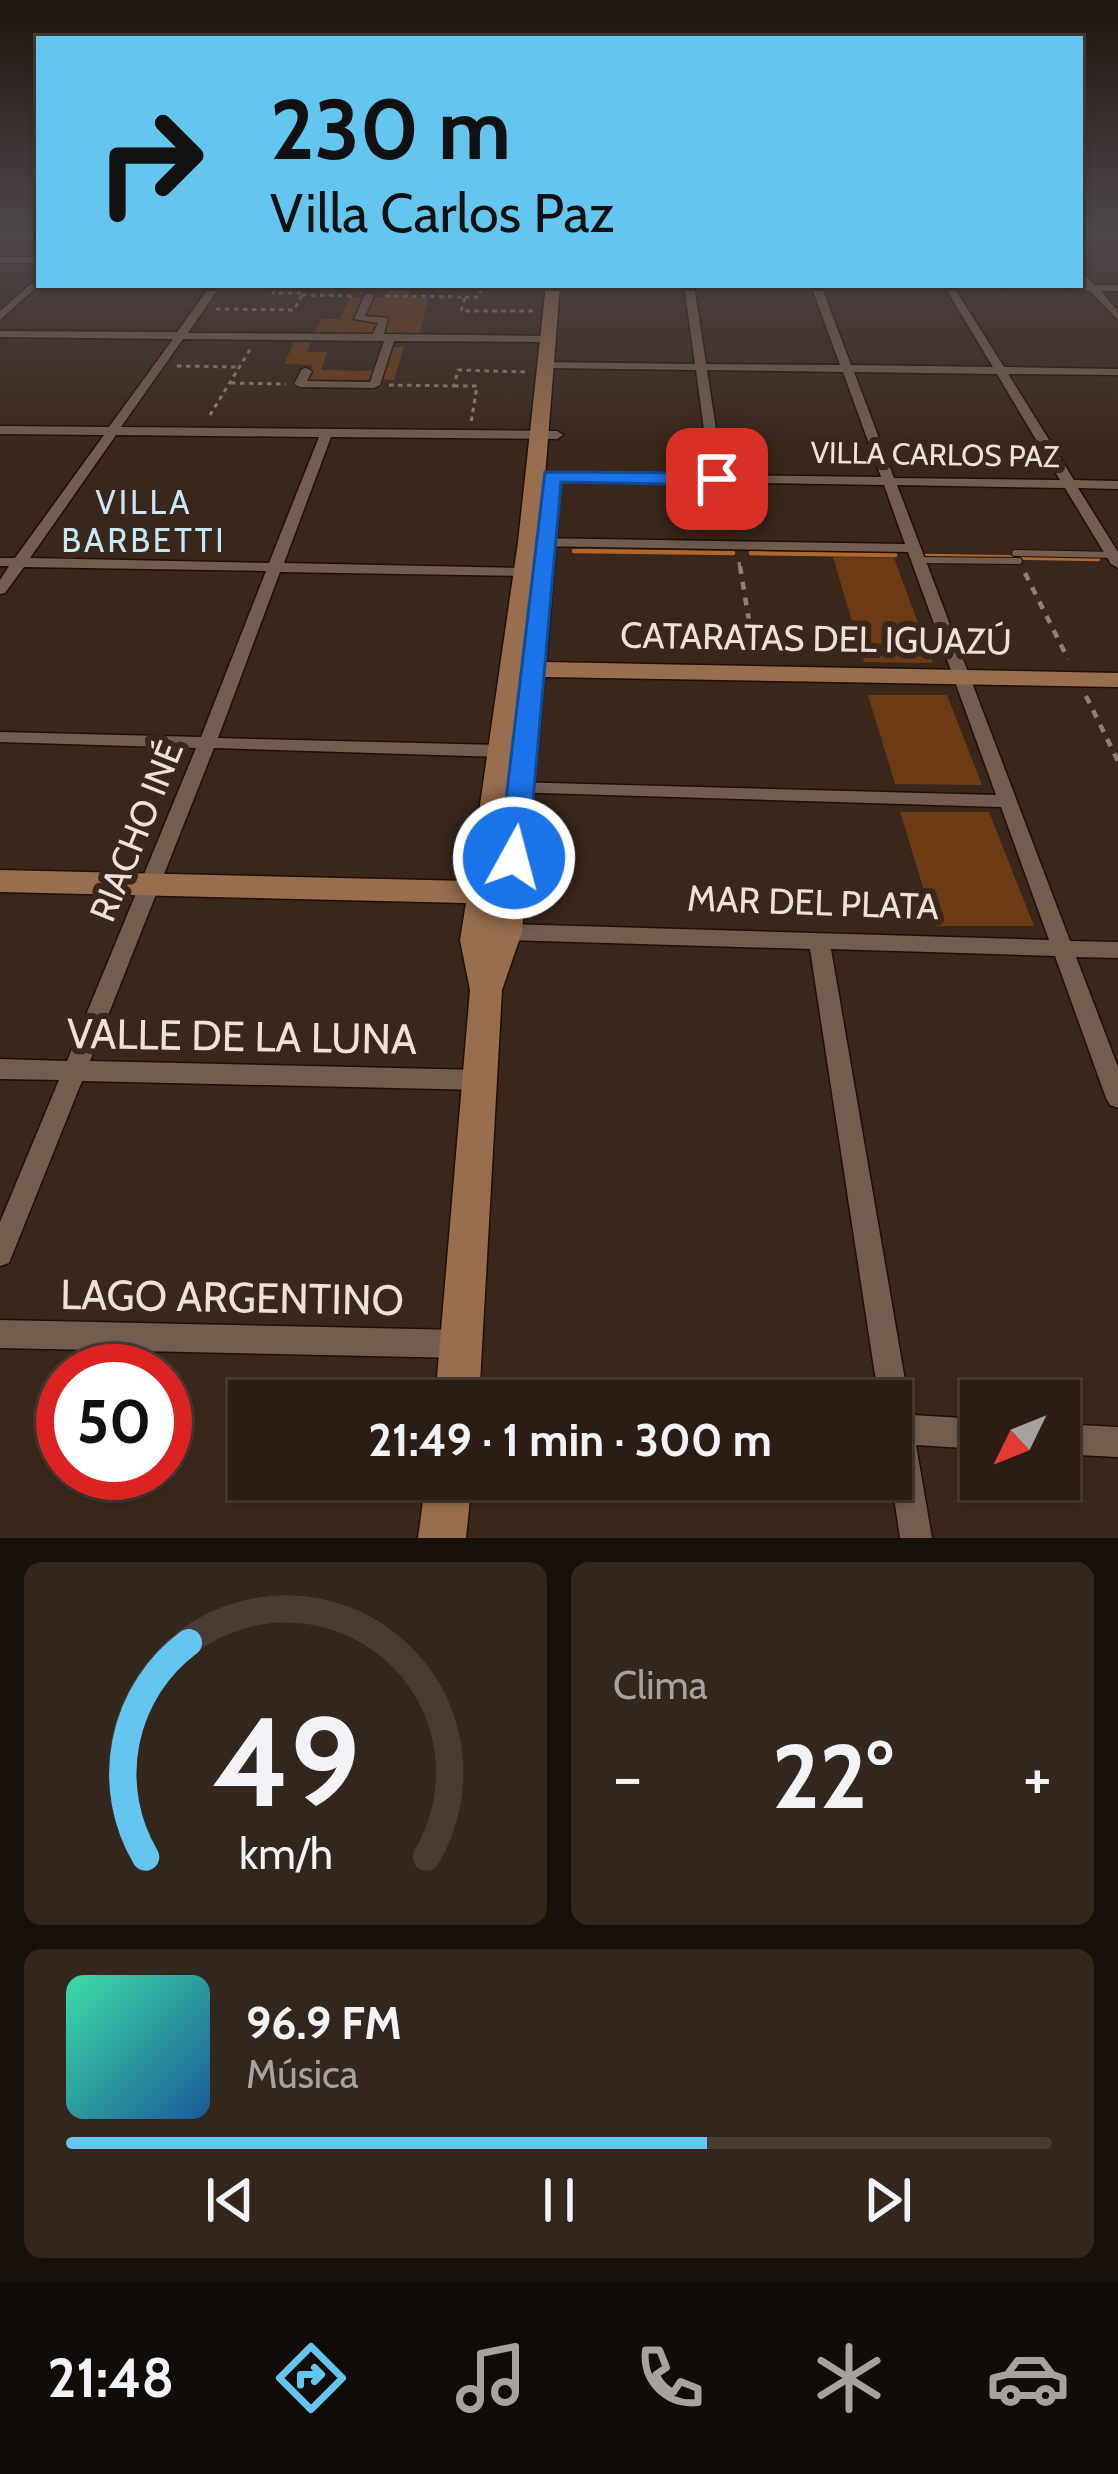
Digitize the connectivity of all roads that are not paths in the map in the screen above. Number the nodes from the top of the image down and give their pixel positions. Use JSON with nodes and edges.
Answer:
{"nodes":[{"id":1,"x":203,"y":304,"type":"edge"},
{"id":2,"x":366,"y":304,"type":"edge"},
{"id":3,"x":551,"y":304,"type":"edge"},
{"id":4,"x":562,"y":304,"type":"edge"},
{"id":5,"x":692,"y":304,"type":"edge"},
{"id":6,"x":823,"y":304,"type":"edge"},
{"id":7,"x":959,"y":304,"type":"edge"},
{"id":8,"x":0,"y":334,"type":"edge"},
{"id":9,"x":178,"y":336,"type":"junction"},
{"id":10,"x":322,"y":337,"type":"junction"},
{"id":11,"x":384,"y":338,"type":"junction"},
{"id":12,"x":548,"y":339,"type":"junction"},
{"id":13,"x":315,"y":353,"type":"dead end"},
{"id":14,"x":700,"y":367,"type":"junction"},
{"id":15,"x":550,"y":368,"type":"junction"},
{"id":16,"x":846,"y":369,"type":"junction"},
{"id":17,"x":1000,"y":371,"type":"junction"},
{"id":18,"x":1118,"y":372,"type":"edge"},
{"id":19,"x":303,"y":377,"type":"road end"},
{"id":20,"x":0,"y":430,"type":"edge"},
{"id":21,"x":111,"y":430,"type":"junction"},
{"id":22,"x":327,"y":431,"type":"junction"},
{"id":23,"x":548,"y":435,"type":"junction"},
{"id":24,"x":543,"y":476,"type":"junction"},
{"id":25,"x":717,"y":479,"type":"junction"},
{"id":26,"x":888,"y":482,"type":"junction"},
{"id":27,"x":1071,"y":484,"type":"junction"},
{"id":28,"x":1118,"y":485,"type":"edge"},
{"id":29,"x":538,"y":542,"type":"junction"},
{"id":30,"x":913,"y":554,"type":"junction"},
{"id":31,"x":1116,"y":558,"type":"edge"},
{"id":32,"x":0,"y":562,"type":"edge"},
{"id":33,"x":20,"y":562,"type":"junction"},
{"id":34,"x":275,"y":567,"type":"junction"},
{"id":35,"x":523,"y":572,"type":"junction"},
{"id":36,"x":0,"y":590,"type":"edge"},
{"id":37,"x":523,"y":669,"type":"junction"},
{"id":38,"x":960,"y":676,"type":"junction"},
{"id":39,"x":1118,"y":680,"type":"edge"},
{"id":40,"x":0,"y":737,"type":"edge"},
{"id":41,"x":208,"y":741,"type":"junction"},
{"id":42,"x":500,"y":751,"type":"junction"},
{"id":43,"x":508,"y":788,"type":"junction"},
{"id":44,"x":1006,"y":801,"type":"junction"},
{"id":45,"x":0,"y":881,"type":"edge"},
{"id":46,"x":150,"y":885,"type":"junction"},
{"id":47,"x":495,"y":893,"type":"junction"},
{"id":48,"x":506,"y":932,"type":"junction"},
{"id":49,"x":819,"y":941,"type":"junction"},
{"id":50,"x":1064,"y":949,"type":"junction"},
{"id":51,"x":1118,"y":950,"type":"edge"},
{"id":52,"x":486,"y":990,"type":"junction"},
{"id":53,"x":0,"y":1069,"type":"edge"},
{"id":54,"x":72,"y":1072,"type":"junction"},
{"id":55,"x":482,"y":1080,"type":"junction"},
{"id":56,"x":1118,"y":1098,"type":"edge"},
{"id":57,"x":0,"y":1254,"type":"edge"},
{"id":58,"x":0,"y":1334,"type":"edge"},
{"id":59,"x":461,"y":1344,"type":"junction"},
{"id":60,"x":458,"y":1380,"type":"edge"},
{"id":61,"x":886,"y":1380,"type":"edge"},
{"id":62,"x":912,"y":1430,"type":"edge"},
{"id":63,"x":960,"y":1433,"type":"edge"},
{"id":64,"x":1080,"y":1440,"type":"edge"},
{"id":65,"x":1118,"y":1442,"type":"edge"},
{"id":66,"x":447,"y":1500,"type":"edge"},
{"id":67,"x":908,"y":1500,"type":"edge"},
{"id":68,"x":442,"y":1538,"type":"edge"},
{"id":69,"x":916,"y":1538,"type":"edge"}],
"edges":[{"from":1,"to":9,"type":"street"},
{"from":2,"to":11,"type":"street"},
{"from":3,"to":12,"type":"main road"},
{"from":4,"to":15,"type":"main road"},
{"from":5,"to":14,"type":"street"},
{"from":6,"to":16,"type":"street"},
{"from":7,"to":17,"type":"street"},
{"from":8,"to":9,"type":"street"},
{"from":9,"to":10,"type":"street"},
{"from":9,"to":21,"type":"street"},
{"from":10,"to":11,"type":"street"},
{"from":10,"to":13,"type":"street"},
{"from":11,"to":12,"type":"street"},
{"from":11,"to":19,"type":"street"},
{"from":12,"to":15,"type":"main road"},
{"from":14,"to":15,"type":"street"},
{"from":14,"to":16,"type":"street"},
{"from":14,"to":25,"type":"street"},
{"from":15,"to":23,"type":"main road"},
{"from":16,"to":17,"type":"street"},
{"from":16,"to":26,"type":"street"},
{"from":17,"to":18,"type":"street"},
{"from":17,"to":27,"type":"street"},
{"from":20,"to":21,"type":"street"},
{"from":21,"to":22,"type":"street"},
{"from":21,"to":33,"type":"street"},
{"from":22,"to":23,"type":"street"},
{"from":22,"to":34,"type":"street","name":"RIACHO INÉ"},
{"from":23,"to":24,"type":"main road"},
{"from":24,"to":25,"type":"street","name":"VILLA CARLOS PAZ"},
{"from":24,"to":29,"type":"main road"},
{"from":25,"to":26,"type":"street","name":"VILLA CARLOS PAZ"},
{"from":26,"to":27,"type":"street","name":"VILLA CARLOS PAZ"},
{"from":26,"to":30,"type":"street"},
{"from":27,"to":28,"type":"street","name":"VILLA CARLOS PAZ"},
{"from":27,"to":31,"type":"street"},
{"from":29,"to":30,"type":"street"},
{"from":29,"to":35,"type":"main road"},
{"from":29,"to":37,"type":"main road"},
{"from":30,"to":31,"type":"lane"},
{"from":30,"to":38,"type":"street"},
{"from":32,"to":33,"type":"street"},
{"from":33,"to":34,"type":"street"},
{"from":33,"to":36,"type":"street"},
{"from":34,"to":35,"type":"street"},
{"from":34,"to":41,"type":"street","name":"RIACHO INÉ"},
{"from":35,"to":37,"type":"main road"},
{"from":37,"to":38,"type":"main road","name":"CATARATAS DEL IGUAZÚ"},
{"from":37,"to":42,"type":"main road"},
{"from":37,"to":43,"type":"main road"},
{"from":38,"to":39,"type":"main road","name":"CATARATAS DEL IGUAZÚ"},
{"from":38,"to":44,"type":"street"},
{"from":40,"to":41,"type":"street"},
{"from":41,"to":42,"type":"street"},
{"from":41,"to":46,"type":"street","name":"RIACHO INÉ"},
{"from":42,"to":43,"type":"main road"},
{"from":43,"to":44,"type":"street"},
{"from":43,"to":47,"type":"main road"},
{"from":44,"to":50,"type":"street"},
{"from":45,"to":46,"type":"main road"},
{"from":46,"to":47,"type":"main road"},
{"from":46,"to":54,"type":"street","name":"RIACHO INÉ"},
{"from":47,"to":48,"type":"main road"},
{"from":47,"to":52,"type":"main road"},
{"from":48,"to":49,"type":"street","name":"MAR DEL PLATA"},
{"from":48,"to":52,"type":"main road"},
{"from":49,"to":50,"type":"street","name":"MAR DEL PLATA"},
{"from":49,"to":61,"type":"street"},
{"from":50,"to":51,"type":"street","name":"MAR DEL PLATA"},
{"from":50,"to":56,"type":"street"},
{"from":52,"to":55,"type":"main road"},
{"from":53,"to":54,"type":"street","name":"VALLE DE LA LUNA"},
{"from":54,"to":55,"type":"street","name":"VALLE DE LA LUNA"},
{"from":54,"to":57,"type":"street","name":"RIACHO INÉ"},
{"from":55,"to":59,"type":"main road"},
{"from":58,"to":59,"type":"street","name":"LAGO ARGENTINO"},
{"from":59,"to":60,"type":"main road"},
{"from":62,"to":63,"type":"street"},
{"from":64,"to":65,"type":"street"},
{"from":66,"to":68,"type":"main road"},
{"from":67,"to":69,"type":"street"}]}
